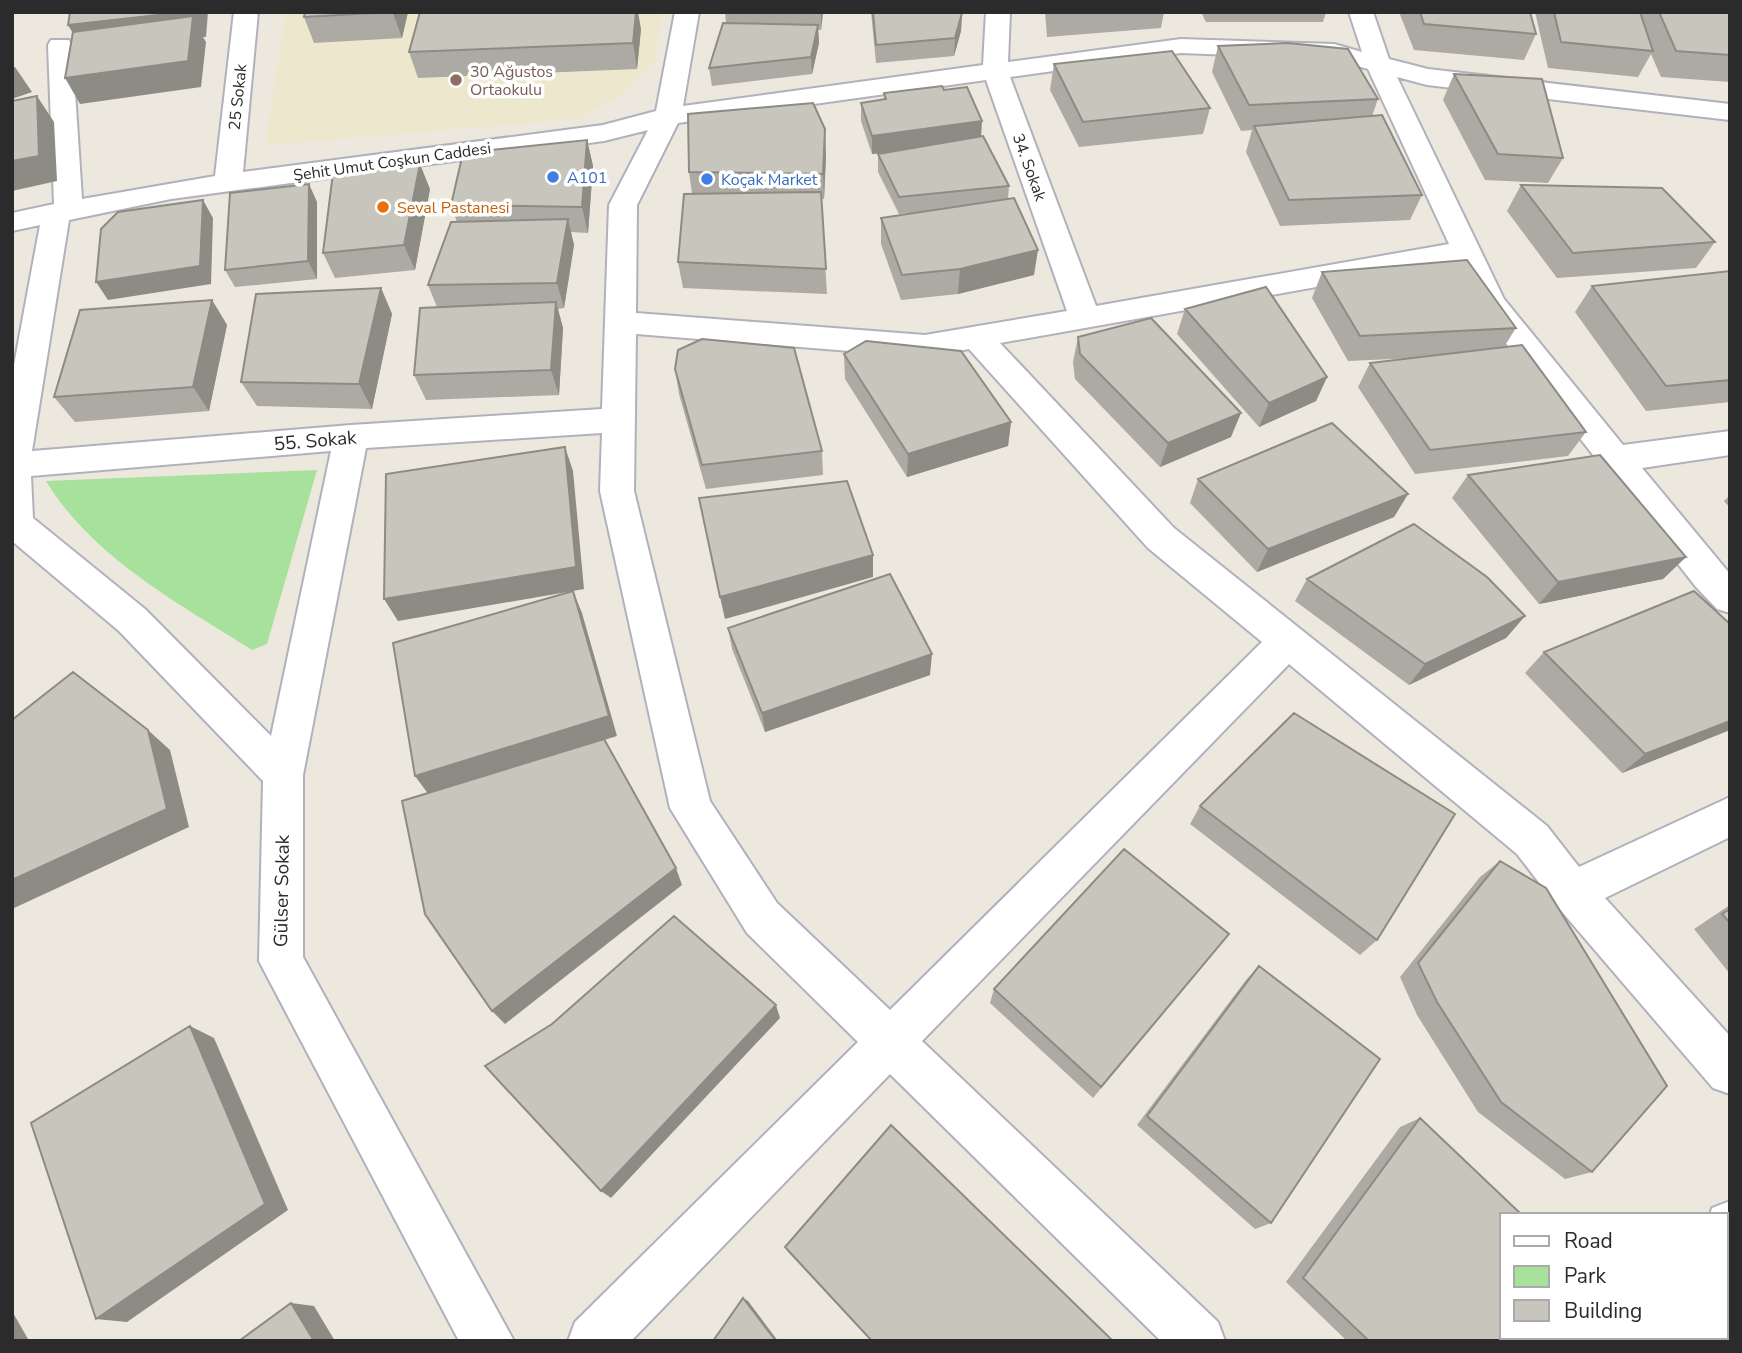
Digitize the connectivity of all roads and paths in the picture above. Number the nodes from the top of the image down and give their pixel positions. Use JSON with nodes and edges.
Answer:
{"nodes":[{"id":1,"x":246,"y":12,"type":"edge"},
{"id":2,"x":687,"y":12,"type":"edge"},
{"id":3,"x":998,"y":12,"type":"edge"},
{"id":4,"x":1362,"y":12,"type":"edge"},
{"id":5,"x":60,"y":45,"type":"dead end"},
{"id":6,"x":1378,"y":63,"type":"junction"},
{"id":7,"x":995,"y":71,"type":"junction"},
{"id":8,"x":1730,"y":112,"type":"edge"},
{"id":9,"x":667,"y":116,"type":"junction"},
{"id":10,"x":229,"y":182,"type":"junction"},
{"id":11,"x":63,"y":212,"type":"junction"},
{"id":12,"x":12,"y":222,"type":"edge"},
{"id":13,"x":1465,"y":251,"type":"junction"},
{"id":14,"x":1085,"y":318,"type":"junction"},
{"id":15,"x":621,"y":322,"type":"junction"},
{"id":16,"x":976,"y":337,"type":"junction"},
{"id":17,"x":619,"y":420,"type":"junction"},
{"id":18,"x":351,"y":437,"type":"junction"},
{"id":19,"x":1730,"y":443,"type":"edge"},
{"id":20,"x":1615,"y":459,"type":"junction"},
{"id":21,"x":13,"y":465,"type":"edge"},
{"id":22,"x":14,"y":526,"type":"edge"},
{"id":23,"x":1730,"y":598,"type":"edge"},
{"id":24,"x":1287,"y":641,"type":"junction"},
{"id":25,"x":283,"y":775,"type":"junction"},
{"id":26,"x":1730,"y":816,"type":"edge"},
{"id":27,"x":1572,"y":892,"type":"junction"},
{"id":28,"x":890,"y":1043,"type":"junction"},
{"id":29,"x":1730,"y":1071,"type":"edge"},
{"id":30,"x":488,"y":1341,"type":"edge"},
{"id":31,"x":594,"y":1341,"type":"edge"},
{"id":32,"x":1199,"y":1341,"type":"edge"}],
"edges":[{"from":1,"to":10,"type":"street","name":"25 Sokak"},
{"from":2,"to":9,"type":"street"},
{"from":3,"to":7,"type":"street","name":"34. Sokak"},
{"from":4,"to":6,"type":"street"},
{"from":5,"to":11,"type":"street"},
{"from":6,"to":7,"type":"street","name":"Şehit Umut Coşkun Caddesi"},
{"from":6,"to":8,"type":"street","name":"Şehit Umut Coşkun Caddesi"},
{"from":6,"to":13,"type":"street"},
{"from":7,"to":9,"type":"street","name":"Şehit Umut Coşkun Caddesi"},
{"from":7,"to":14,"type":"street","name":"34. Sokak"},
{"from":9,"to":10,"type":"street","name":"Şehit Umut Coşkun Caddesi"},
{"from":9,"to":15,"type":"street"},
{"from":10,"to":11,"type":"street","name":"Şehit Umut Coşkun Caddesi"},
{"from":11,"to":12,"type":"street","name":"Şehit Umut Coşkun Caddesi"},
{"from":11,"to":21,"type":"street"},
{"from":13,"to":14,"type":"street"},
{"from":13,"to":20,"type":"street"},
{"from":14,"to":16,"type":"street"},
{"from":15,"to":16,"type":"street"},
{"from":15,"to":17,"type":"street"},
{"from":16,"to":24,"type":"street"},
{"from":17,"to":18,"type":"street","name":"55. Sokak"},
{"from":17,"to":28,"type":"street"},
{"from":18,"to":21,"type":"street","name":"55. Sokak"},
{"from":18,"to":25,"type":"street","name":"Gülser Sokak"},
{"from":19,"to":20,"type":"street"},
{"from":20,"to":23,"type":"street"},
{"from":21,"to":22,"type":"street"},
{"from":22,"to":25,"type":"street"},
{"from":24,"to":27,"type":"street"},
{"from":24,"to":28,"type":"street"},
{"from":25,"to":30,"type":"street","name":"Gülser Sokak"},
{"from":26,"to":27,"type":"street"},
{"from":27,"to":29,"type":"street"},
{"from":28,"to":31,"type":"street"},
{"from":28,"to":32,"type":"street"}]}
